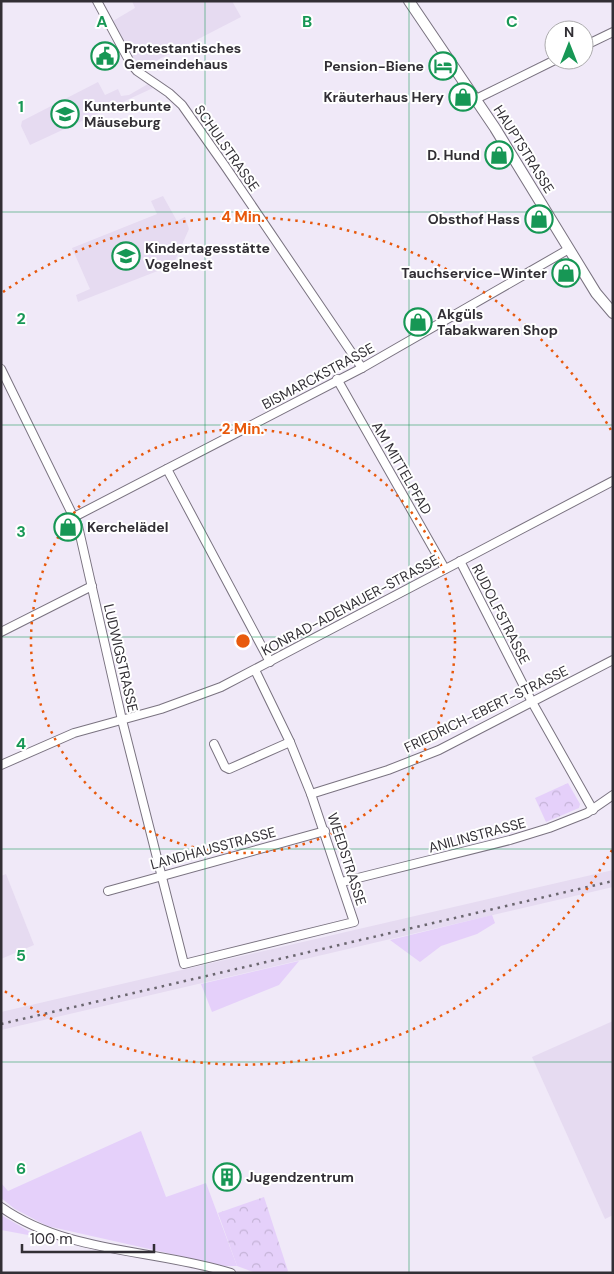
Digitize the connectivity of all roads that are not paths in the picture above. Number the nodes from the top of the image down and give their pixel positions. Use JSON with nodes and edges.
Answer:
{"nodes":[{"id":1,"x":97,"y":1,"type":"edge"},
{"id":2,"x":409,"y":1,"type":"edge"},
{"id":3,"x":613,"y":32,"type":"edge"},
{"id":4,"x":594,"y":41,"type":"edge"},
{"id":5,"x":544,"y":66,"type":"edge"},
{"id":6,"x":476,"y":99,"type":"junction"},
{"id":7,"x":569,"y":249,"type":"junction"},
{"id":8,"x":613,"y":313,"type":"edge"},
{"id":9,"x":362,"y":368,"type":"junction"},
{"id":10,"x":1,"y":369,"type":"edge"},
{"id":11,"x":337,"y":380,"type":"junction"},
{"id":12,"x":167,"y":470,"type":"junction"},
{"id":13,"x":613,"y":481,"type":"edge"},
{"id":14,"x":74,"y":517,"type":"junction"},
{"id":15,"x":460,"y":561,"type":"junction"},
{"id":16,"x":445,"y":569,"type":"junction"},
{"id":17,"x":92,"y":586,"type":"junction"},
{"id":18,"x":1,"y":632,"type":"edge"},
{"id":19,"x":613,"y":660,"type":"edge"},
{"id":20,"x":270,"y":662,"type":"junction"},
{"id":21,"x":255,"y":670,"type":"junction"},
{"id":22,"x":532,"y":702,"type":"junction"},
{"id":23,"x":122,"y":720,"type":"junction"},
{"id":24,"x":290,"y":742,"type":"junction"},
{"id":25,"x":214,"y":744,"type":"dead end"},
{"id":26,"x":1,"y":765,"type":"edge"},
{"id":27,"x":311,"y":794,"type":"junction"},
{"id":28,"x":613,"y":795,"type":"edge"},
{"id":29,"x":593,"y":810,"type":"junction"},
{"id":30,"x":325,"y":831,"type":"junction"},
{"id":31,"x":162,"y":875,"type":"junction"},
{"id":32,"x":342,"y":882,"type":"junction"},
{"id":33,"x":108,"y":891,"type":"dead end"},
{"id":34,"x":184,"y":964,"type":"joint"},
{"id":35,"x":1,"y":1207,"type":"edge"},
{"id":36,"x":231,"y":1273,"type":"edge"}],
"edges":[{"from":1,"to":9,"type":"street","name":"SCHULSTRASSE"},
{"from":2,"to":6,"type":"street","name":"HAUPTSTRASSE"},
{"from":3,"to":4,"type":"street"},
{"from":5,"to":6,"type":"street"},
{"from":6,"to":7,"type":"street","name":"HAUPTSTRASSE"},
{"from":7,"to":8,"type":"street","name":"HAUPTSTRASSE"},
{"from":7,"to":9,"type":"street","name":"BISMARCKSTRASSE"},
{"from":9,"to":11,"type":"street","name":"BISMARCKSTRASSE"},
{"from":10,"to":14,"type":"street","name":"LUDWIGSTRASSE"},
{"from":11,"to":12,"type":"street","name":"BISMARCKSTRASSE"},
{"from":11,"to":16,"type":"street","name":"AM MITTELPFAD"},
{"from":12,"to":14,"type":"street","name":"BISMARCKSTRASSE"},
{"from":12,"to":20,"type":"street"},
{"from":13,"to":15,"type":"street","name":"KONRAD-ADENAUER-STRASSE"},
{"from":14,"to":17,"type":"street","name":"LUDWIGSTRASSE"},
{"from":15,"to":16,"type":"street","name":"KONRAD-ADENAUER-STRASSE"},
{"from":15,"to":22,"type":"street","name":"RUDOLFSTRASSE"},
{"from":16,"to":20,"type":"street","name":"KONRAD-ADENAUER-STRASSE"},
{"from":17,"to":18,"type":"street"},
{"from":17,"to":23,"type":"street","name":"LUDWIGSTRASSE"},
{"from":19,"to":22,"type":"street","name":"FRIEDRICH-EBERT-STRASSE"},
{"from":20,"to":21,"type":"street","name":"KONRAD-ADENAUER-STRASSE"},
{"from":21,"to":23,"type":"street","name":"KONRAD-ADENAUER-STRASSE"},
{"from":21,"to":24,"type":"street","name":"WEEDSTRASSE"},
{"from":22,"to":27,"type":"street","name":"FRIEDRICH-EBERT-STRASSE"},
{"from":22,"to":29,"type":"street","name":"RUDOLFSTRASSE"},
{"from":23,"to":26,"type":"street","name":"KONRAD-ADENAUER-STRASSE"},
{"from":23,"to":31,"type":"street","name":"LUDWIGSTRASSE"},
{"from":24,"to":25,"type":"street"},
{"from":24,"to":27,"type":"street","name":"WEEDSTRASSE"},
{"from":27,"to":30,"type":"street","name":"WEEDSTRASSE"},
{"from":28,"to":29,"type":"street","name":"ANILINSTRASSE"},
{"from":29,"to":32,"type":"street","name":"ANILINSTRASSE"},
{"from":30,"to":31,"type":"street","name":"LANDHAUSSTRASSE"},
{"from":30,"to":32,"type":"street","name":"WEEDSTRASSE"},
{"from":31,"to":33,"type":"street","name":"LANDHAUSSTRASSE"},
{"from":31,"to":34,"type":"street","name":"LUDWIGSTRASSE"},
{"from":32,"to":34,"type":"street","name":"WEEDSTRASSE"},
{"from":35,"to":36,"type":"street"}]}
